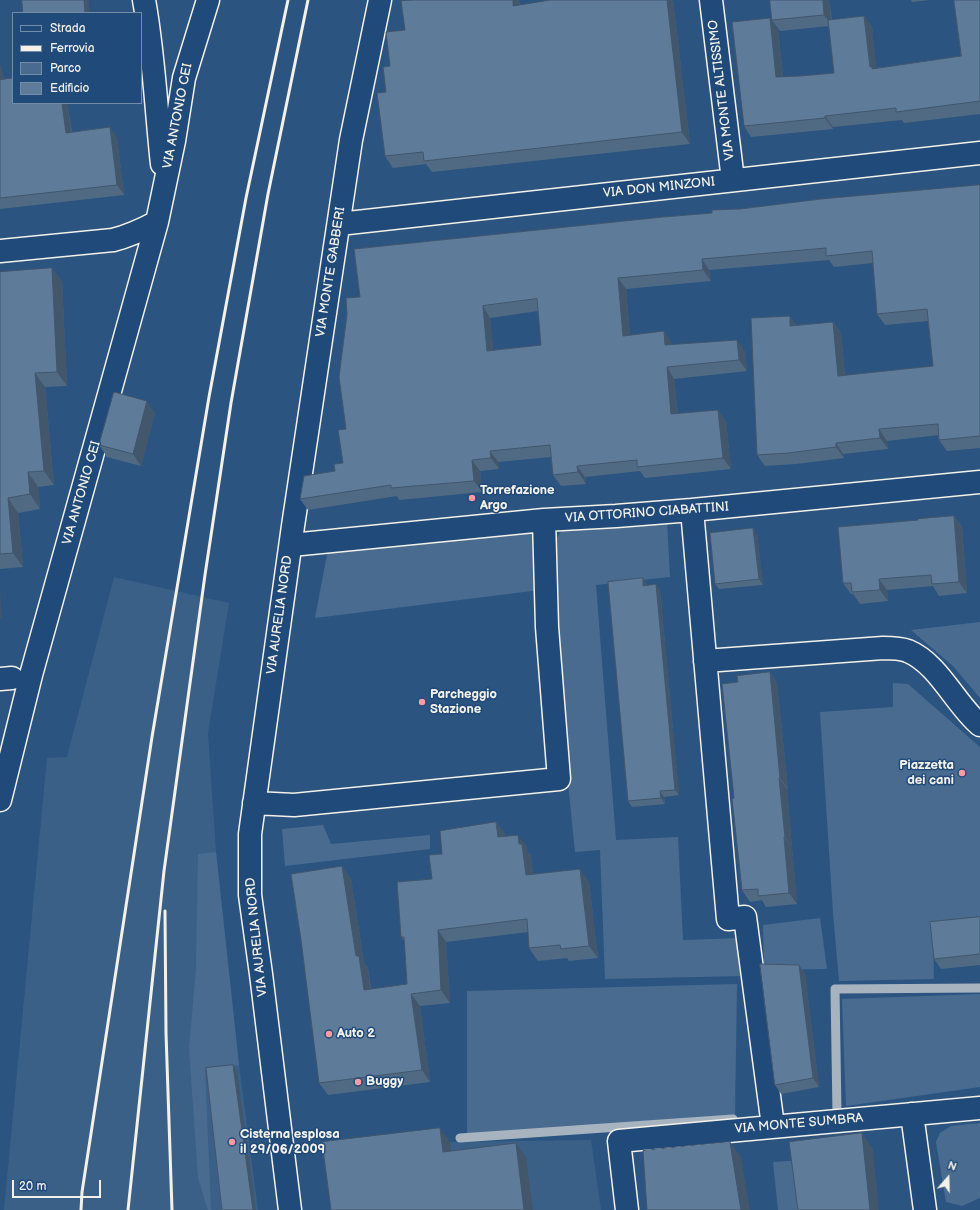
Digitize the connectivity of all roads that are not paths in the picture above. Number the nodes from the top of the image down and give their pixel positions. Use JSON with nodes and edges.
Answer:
{"nodes":[{"id":1,"x":144,"y":0,"type":"edge"},
{"id":2,"x":208,"y":0,"type":"edge"},
{"id":3,"x":380,"y":0,"type":"edge"},
{"id":4,"x":711,"y":0,"type":"edge"},
{"id":5,"x":980,"y":153,"type":"edge"},
{"id":6,"x":733,"y":180,"type":"junction"},
{"id":7,"x":165,"y":187,"type":"junction"},
{"id":8,"x":157,"y":222,"type":"junction"},
{"id":9,"x":339,"y":224,"type":"junction"},
{"id":10,"x":0,"y":251,"type":"edge"},
{"id":11,"x":980,"y":482,"type":"edge"},
{"id":12,"x":692,"y":510,"type":"junction"},
{"id":13,"x":544,"y":520,"type":"junction"},
{"id":14,"x":290,"y":544,"type":"junction"},
{"id":15,"x":704,"y":661,"type":"junction"},
{"id":16,"x":980,"y":725,"type":"edge"},
{"id":17,"x":0,"y":800,"type":"edge"},
{"id":18,"x":254,"y":802,"type":"junction"},
{"id":19,"x":980,"y":1108,"type":"edge"},
{"id":20,"x":912,"y":1114,"type":"junction"},
{"id":21,"x":773,"y":1126,"type":"junction"},
{"id":22,"x":290,"y":1210,"type":"edge"},
{"id":23,"x":627,"y":1210,"type":"edge"},
{"id":24,"x":925,"y":1210,"type":"edge"}],
"edges":[{"from":1,"to":7,"type":"street","name":"VIA ANTONIO CEI"},
{"from":2,"to":7,"type":"street","name":"VIA ANTONIO CEI"},
{"from":3,"to":9,"type":"street","name":"VIA MONTE GABBERI"},
{"from":4,"to":6,"type":"street","name":"VIA MONTE ALTISSIMO"},
{"from":5,"to":6,"type":"street","name":"VIA DON MINZONI"},
{"from":6,"to":9,"type":"street","name":"VIA DON MINZONI"},
{"from":7,"to":8,"type":"street","name":"VIA ANTONIO CEI"},
{"from":8,"to":10,"type":"street"},
{"from":8,"to":17,"type":"street","name":"VIA ANTONIO CEI"},
{"from":9,"to":14,"type":"street","name":"VIA MONTE GABBERI"},
{"from":11,"to":12,"type":"street","name":"VIA OTTORINO CIABATTINI"},
{"from":12,"to":13,"type":"street","name":"VIA OTTORINO CIABATTINI"},
{"from":12,"to":15,"type":"street"},
{"from":13,"to":14,"type":"street","name":"VIA OTTORINO CIABATTINI"},
{"from":13,"to":18,"type":"street"},
{"from":14,"to":18,"type":"street","name":"VIA AURELIA NORD"},
{"from":15,"to":16,"type":"street"},
{"from":15,"to":21,"type":"street"},
{"from":18,"to":22,"type":"street","name":"VIA AURELIA NORD"},
{"from":19,"to":20,"type":"street","name":"VIA MONTE SUMBRA"},
{"from":20,"to":21,"type":"street","name":"VIA MONTE SUMBRA"},
{"from":20,"to":24,"type":"street"},
{"from":21,"to":23,"type":"street","name":"VIA MONTE SUMBRA"}]}
